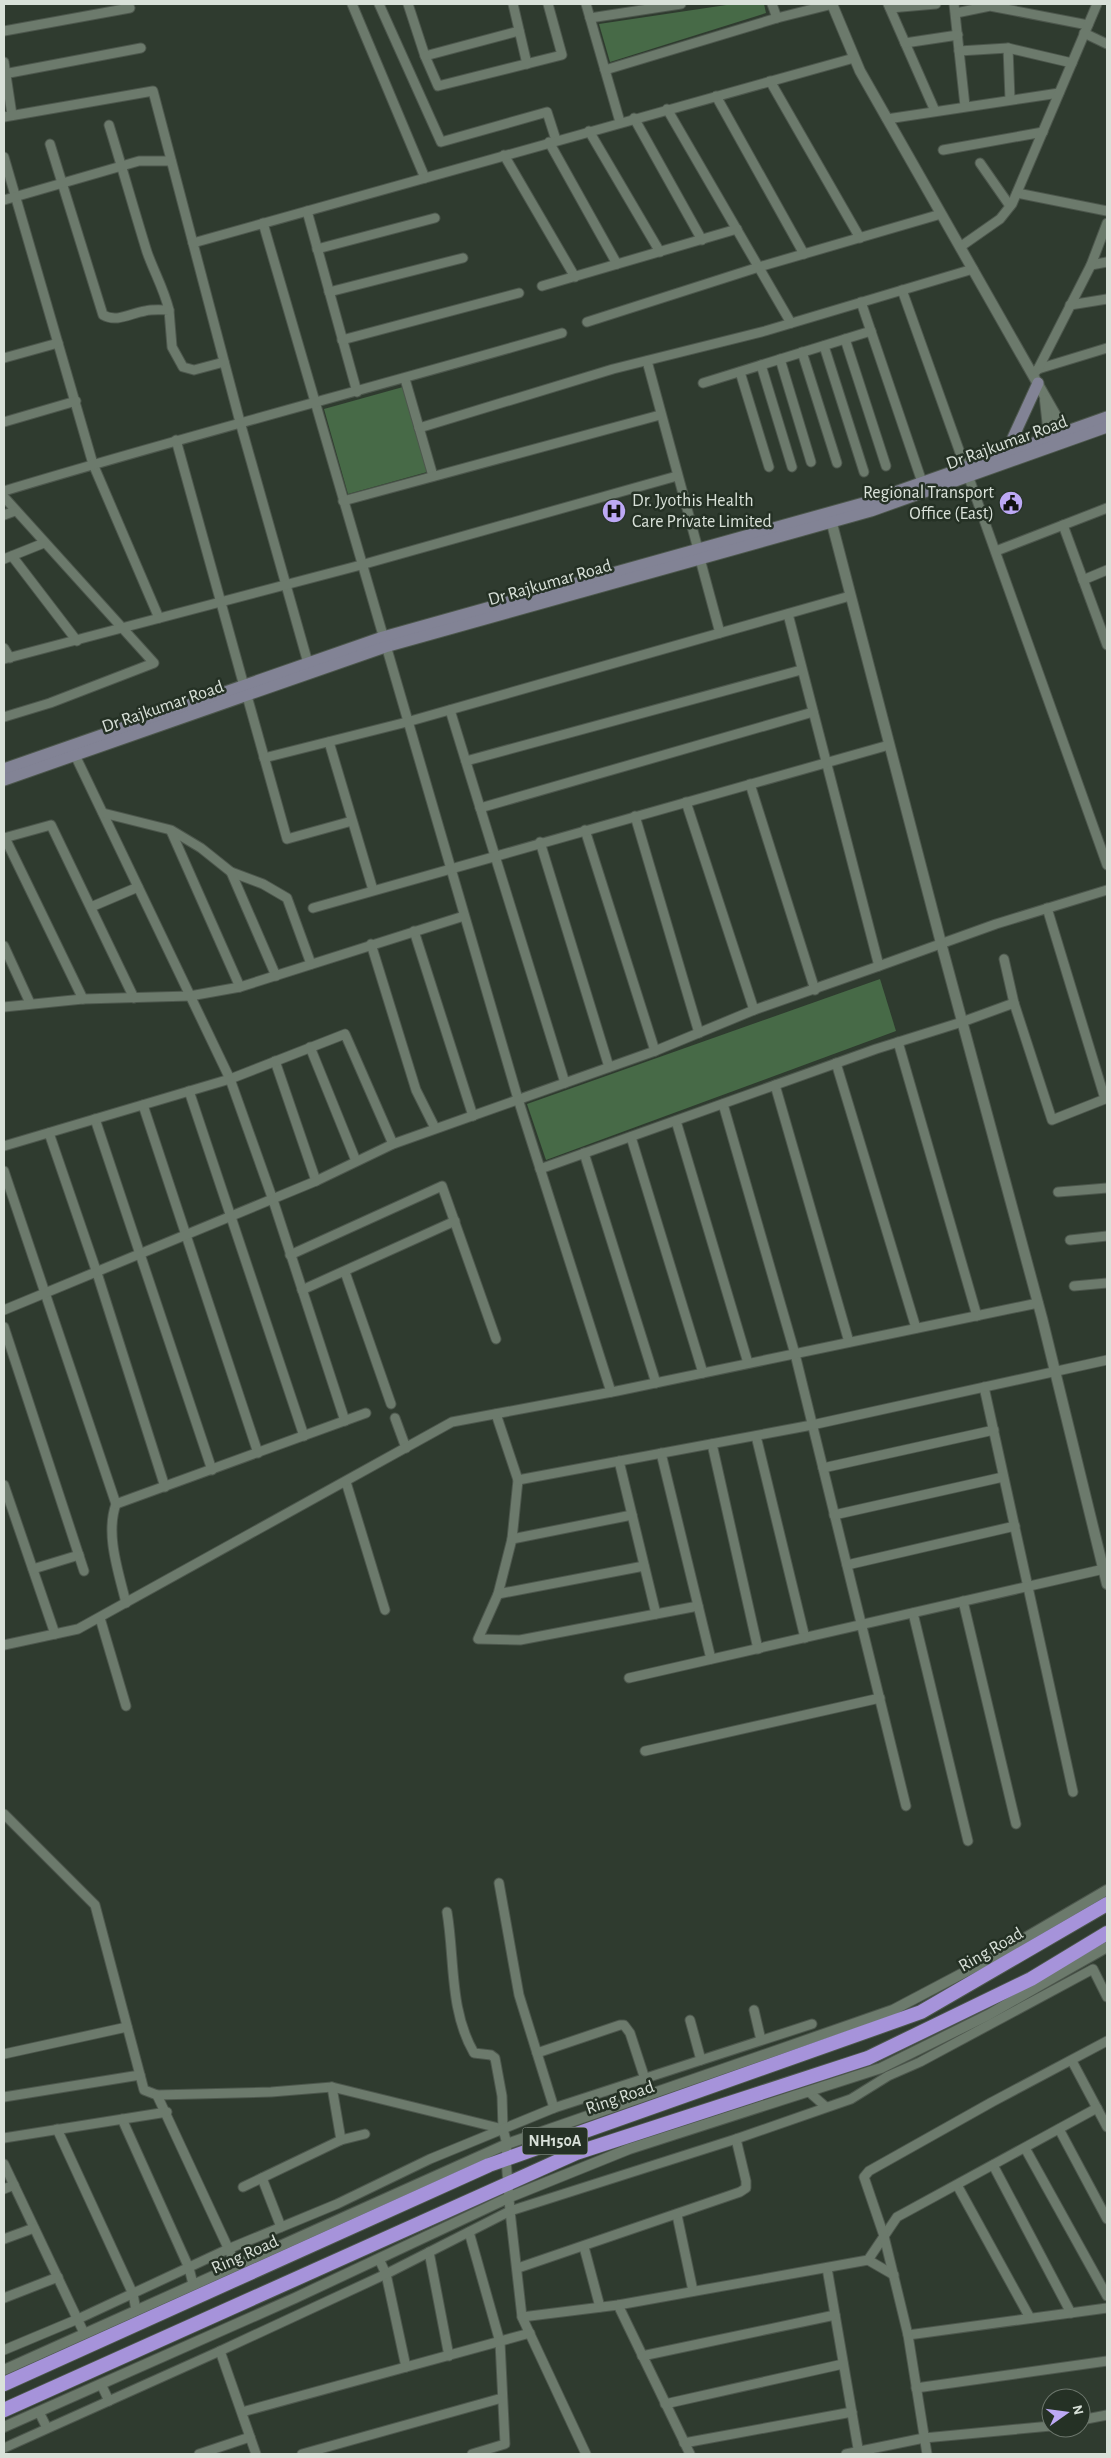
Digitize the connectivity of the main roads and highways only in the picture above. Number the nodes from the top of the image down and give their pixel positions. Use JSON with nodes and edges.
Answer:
{"nodes":[{"id":1,"x":1036,"y":375,"type":"road end"},
{"id":2,"x":1107,"y":417,"type":"edge"},
{"id":3,"x":1107,"y":427,"type":"edge"},
{"id":4,"x":1068,"y":435,"type":"junction"},
{"id":5,"x":1008,"y":457,"type":"junction"},
{"id":6,"x":967,"y":471,"type":"junction"},
{"id":7,"x":831,"y":517,"type":"junction"},
{"id":8,"x":384,"y":642,"type":"junction"},
{"id":9,"x":245,"y":691,"type":"junction"},
{"id":10,"x":73,"y":751,"type":"junction"},
{"id":11,"x":4,"y":770,"type":"edge"},
{"id":12,"x":4,"y":780,"type":"edge"},
{"id":13,"x":1107,"y":1904,"type":"edge"},
{"id":14,"x":1107,"y":1933,"type":"edge"},
{"id":15,"x":4,"y":2384,"type":"edge"},
{"id":16,"x":4,"y":2410,"type":"edge"}],
"edges":[{"from":1,"to":5,"type":"main road"},
{"from":2,"to":4,"type":"main road","name":"Dr Rajkumar Road"},
{"from":3,"to":4,"type":"main road","name":"Dr Rajkumar Road"},
{"from":4,"to":5,"type":"main road","name":"Dr Rajkumar Road"},
{"from":5,"to":6,"type":"main road","name":"Dr Rajkumar Road"},
{"from":6,"to":7,"type":"main road","name":"Dr Rajkumar Road"},
{"from":6,"to":7,"type":"main road","name":"Dr Rajkumar Road"},
{"from":7,"to":8,"type":"main road","name":"Dr Rajkumar Road"},
{"from":8,"to":9,"type":"main road","name":"Dr Rajkumar Road"},
{"from":8,"to":9,"type":"main road","name":"Dr Rajkumar Road"},
{"from":9,"to":10,"type":"main road","name":"Dr Rajkumar Road"},
{"from":10,"to":11,"type":"main road","name":"Dr Rajkumar Road"},
{"from":10,"to":12,"type":"main road","name":"Dr Rajkumar Road"},
{"from":13,"to":15,"type":"highway","name":"Ring Road","number":"NH150A"},
{"from":14,"to":16,"type":"highway","number":"NH150A"}]}
